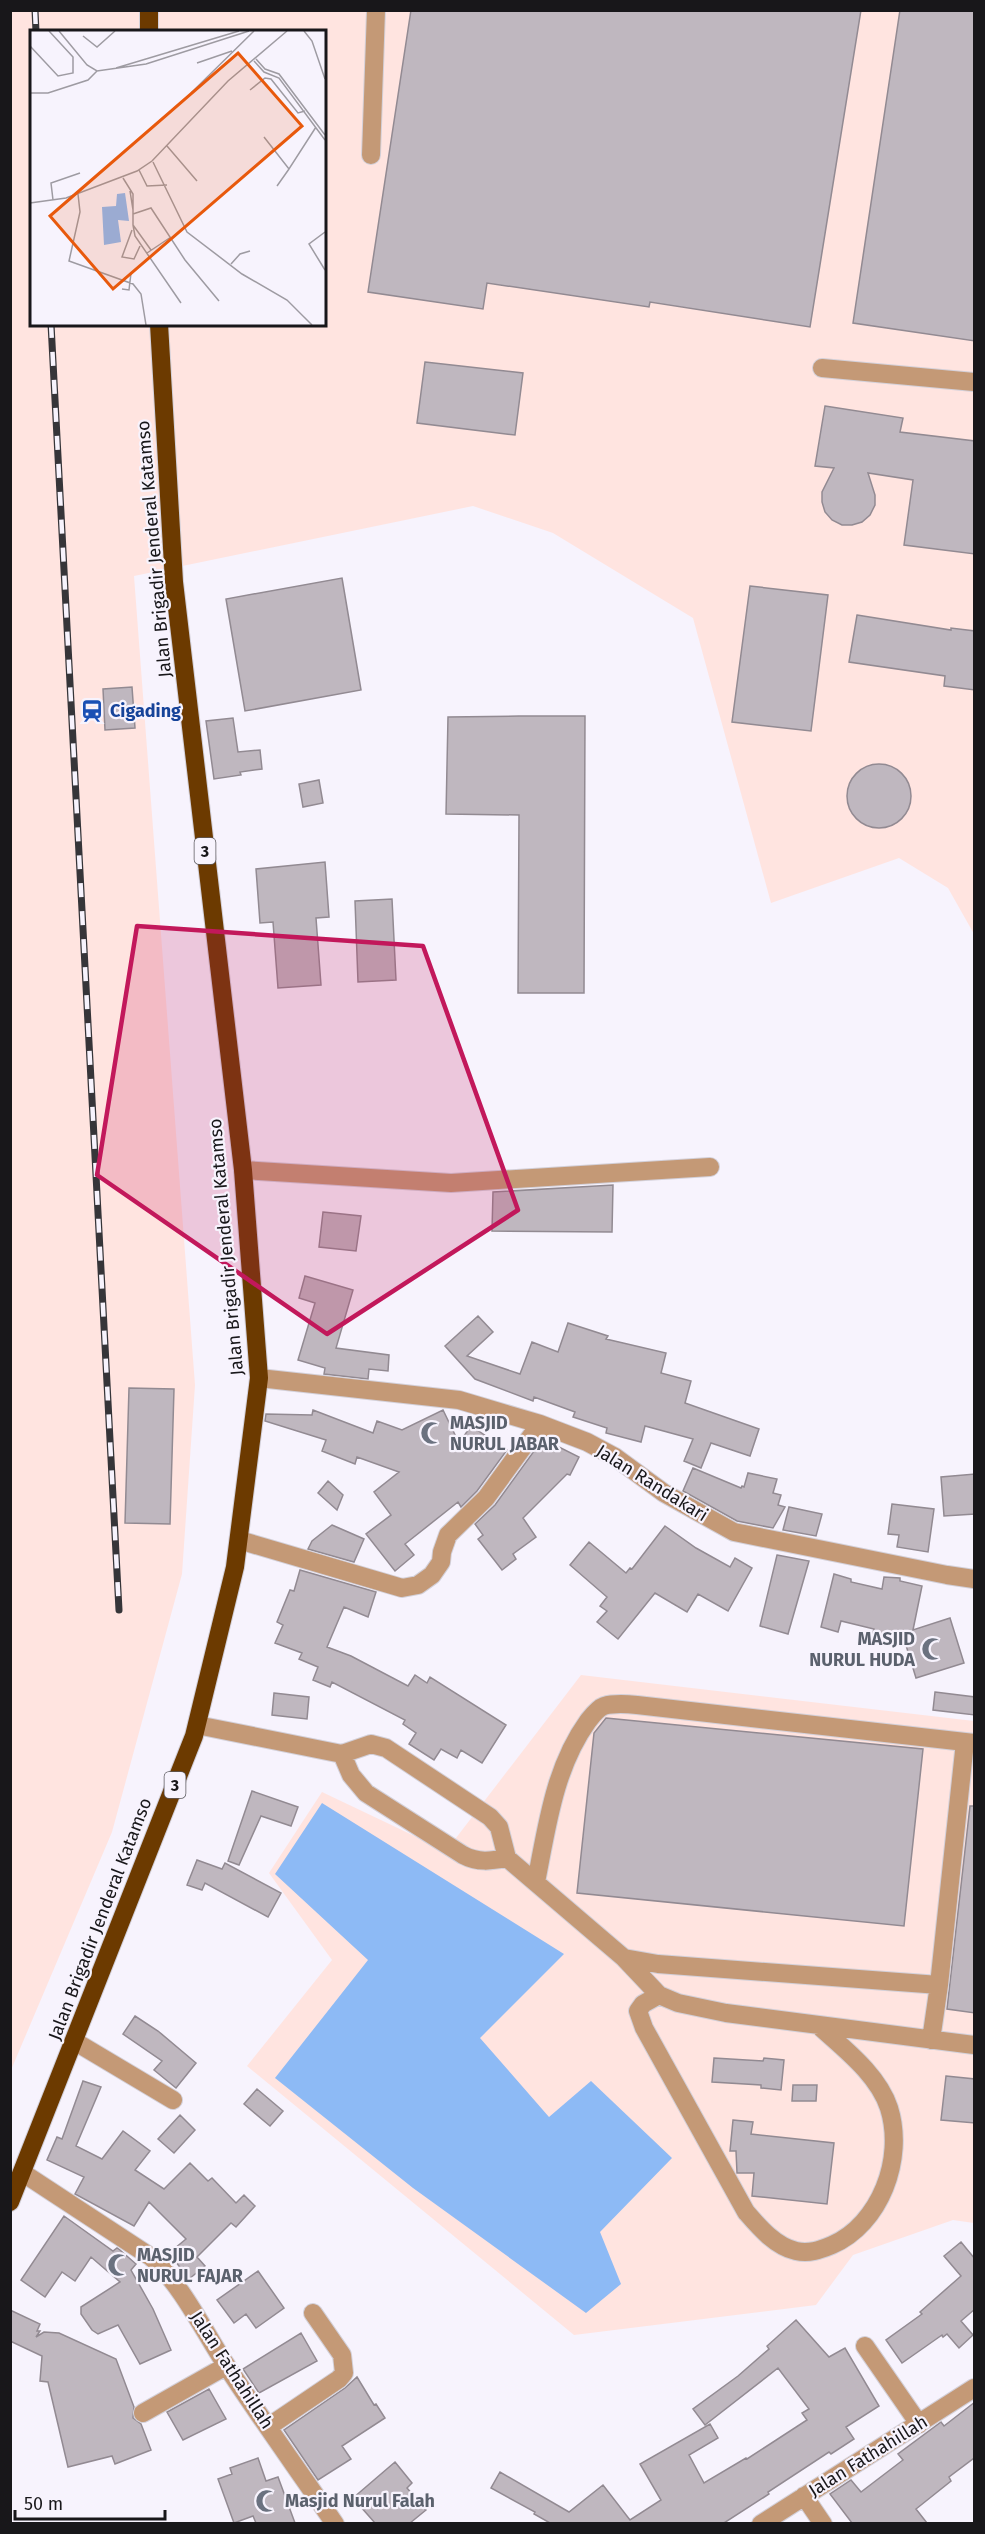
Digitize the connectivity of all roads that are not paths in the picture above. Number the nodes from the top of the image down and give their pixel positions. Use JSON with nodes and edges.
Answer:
{"nodes":[{"id":1,"x":149,"y":10,"type":"edge"},
{"id":2,"x":376,"y":10,"type":"edge"},
{"id":3,"x":149,"y":30,"type":"edge"},
{"id":4,"x":371,"y":155,"type":"dead end"},
{"id":5,"x":159,"y":326,"type":"edge"},
{"id":6,"x":822,"y":368,"type":"dead end"},
{"id":7,"x":975,"y":382,"type":"edge"},
{"id":8,"x":710,"y":1167,"type":"dead end"},
{"id":9,"x":243,"y":1170,"type":"junction"},
{"id":10,"x":259,"y":1378,"type":"junction"},
{"id":11,"x":540,"y":1424,"type":"junction"},
{"id":12,"x":239,"y":1540,"type":"junction"},
{"id":13,"x":975,"y":1579,"type":"edge"},
{"id":14,"x":197,"y":1725,"type":"junction"},
{"id":15,"x":970,"y":1743,"type":"edge"},
{"id":16,"x":342,"y":1754,"type":"junction"},
{"id":17,"x":507,"y":1858,"type":"junction"},
{"id":18,"x":536,"y":1882,"type":"junction"},
{"id":19,"x":624,"y":1958,"type":"junction"},
{"id":20,"x":939,"y":1985,"type":"junction"},
{"id":21,"x":659,"y":1995,"type":"junction"},
{"id":22,"x":818,"y":2025,"type":"junction"},
{"id":23,"x":931,"y":2040,"type":"junction"},
{"id":24,"x":74,"y":2041,"type":"junction"},
{"id":25,"x":975,"y":2045,"type":"edge"},
{"id":26,"x":173,"y":2100,"type":"dead end"},
{"id":27,"x":22,"y":2173,"type":"junction"},
{"id":28,"x":10,"y":2202,"type":"edge"},
{"id":29,"x":313,"y":2313,"type":"dead end"},
{"id":30,"x":865,"y":2346,"type":"dead end"},
{"id":31,"x":226,"y":2366,"type":"junction"},
{"id":32,"x":975,"y":2388,"type":"edge"},
{"id":33,"x":142,"y":2413,"type":"dead end"},
{"id":34,"x":919,"y":2424,"type":"junction"},
{"id":35,"x":268,"y":2427,"type":"junction"},
{"id":36,"x":804,"y":2496,"type":"junction"},
{"id":37,"x":335,"y":2523,"type":"edge"},
{"id":38,"x":760,"y":2523,"type":"edge"},
{"id":39,"x":823,"y":2523,"type":"edge"}],
"edges":[{"from":1,"to":3,"type":"highway"},
{"from":2,"to":4,"type":"street"},
{"from":5,"to":9,"type":"highway","name":"Jalan Brigadir Jenderal Katamso","number":"3"},
{"from":6,"to":7,"type":"street"},
{"from":8,"to":9,"type":"street"},
{"from":9,"to":10,"type":"highway","name":"Jalan Brigadir Jenderal Katamso","number":"3"},
{"from":10,"to":11,"type":"street","name":"Jalan Randakari"},
{"from":10,"to":12,"type":"highway","name":"Jalan Brigadir Jenderal Katamso","number":"3"},
{"from":11,"to":12,"type":"street"},
{"from":11,"to":13,"type":"street","name":"Jalan Randakari"},
{"from":12,"to":14,"type":"highway","name":"Jalan Brigadir Jenderal Katamso","number":"3"},
{"from":14,"to":16,"type":"street"},
{"from":14,"to":24,"type":"highway","name":"Jalan Brigadir Jenderal Katamso","number":"3"},
{"from":15,"to":18,"type":"street"},
{"from":15,"to":20,"type":"street"},
{"from":16,"to":17,"type":"street"},
{"from":16,"to":17,"type":"street"},
{"from":17,"to":18,"type":"street"},
{"from":18,"to":19,"type":"street"},
{"from":19,"to":20,"type":"street"},
{"from":19,"to":21,"type":"street"},
{"from":20,"to":23,"type":"street"},
{"from":21,"to":22,"type":"street"},
{"from":21,"to":22,"type":"street"},
{"from":22,"to":23,"type":"street"},
{"from":23,"to":25,"type":"street"},
{"from":24,"to":26,"type":"street"},
{"from":24,"to":27,"type":"highway","name":"Jalan Brigadir Jenderal Katamso","number":"3"},
{"from":27,"to":28,"type":"highway","name":"Jalan Brigadir Jenderal Katamso","number":"3"},
{"from":27,"to":31,"type":"street","name":"Jalan Fathahillah"},
{"from":29,"to":35,"type":"street"},
{"from":30,"to":34,"type":"street"},
{"from":31,"to":33,"type":"street"},
{"from":31,"to":35,"type":"street","name":"Jalan Fathahillah"},
{"from":32,"to":34,"type":"street","name":"Jalan Fathahillah"},
{"from":34,"to":36,"type":"street","name":"Jalan Fathahillah"},
{"from":35,"to":37,"type":"street","name":"Jalan Fathahillah"},
{"from":36,"to":38,"type":"street","name":"Jalan Fathahillah"},
{"from":36,"to":39,"type":"street"}]}
